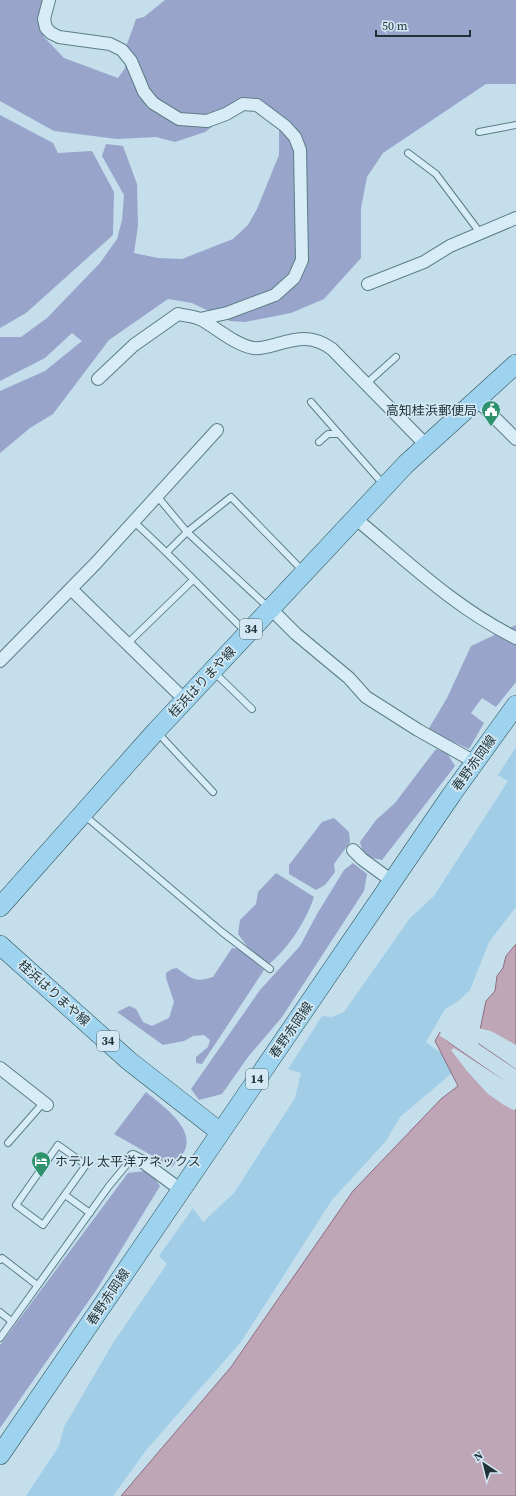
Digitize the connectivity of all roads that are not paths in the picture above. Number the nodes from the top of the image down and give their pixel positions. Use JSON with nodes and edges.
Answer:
{"nodes":[{"id":1,"x":49,"y":0,"type":"edge"},
{"id":2,"x":516,"y":125,"type":"edge"},
{"id":3,"x":479,"y":132,"type":"dead end"},
{"id":4,"x":408,"y":153,"type":"dead end"},
{"id":5,"x":515,"y":219,"type":"edge"},
{"id":6,"x":481,"y":234,"type":"junction"},
{"id":7,"x":368,"y":284,"type":"dead end"},
{"id":8,"x":200,"y":319,"type":"junction"},
{"id":9,"x":396,"y":357,"type":"dead end"},
{"id":10,"x":516,"y":364,"type":"edge"},
{"id":11,"x":98,"y":379,"type":"dead end"},
{"id":12,"x":366,"y":384,"type":"junction"},
{"id":13,"x":477,"y":400,"type":"junction"},
{"id":14,"x":311,"y":402,"type":"dead end"},
{"id":15,"x":217,"y":430,"type":"dead end"},
{"id":16,"x":339,"y":434,"type":"junction"},
{"id":17,"x":516,"y":439,"type":"edge"},
{"id":18,"x":319,"y":442,"type":"dead end"},
{"id":19,"x":426,"y":445,"type":"junction"},
{"id":20,"x":385,"y":486,"type":"junction"},
{"id":21,"x":157,"y":496,"type":"junction"},
{"id":22,"x":355,"y":518,"type":"junction"},
{"id":23,"x":134,"y":522,"type":"junction"},
{"id":24,"x":187,"y":532,"type":"junction"},
{"id":25,"x":167,"y":552,"type":"junction"},
{"id":26,"x":304,"y":572,"type":"junction"},
{"id":27,"x":193,"y":580,"type":"junction"},
{"id":28,"x":71,"y":589,"type":"junction"},
{"id":29,"x":270,"y":608,"type":"junction"},
{"id":30,"x":247,"y":633,"type":"junction"},
{"id":31,"x":516,"y":638,"type":"edge"},
{"id":32,"x":127,"y":644,"type":"junction"},
{"id":33,"x":0,"y":662,"type":"edge"},
{"id":34,"x":212,"y":670,"type":"junction"},
{"id":35,"x":185,"y":700,"type":"junction"},
{"id":36,"x":516,"y":706,"type":"edge"},
{"id":37,"x":252,"y":709,"type":"dead end"},
{"id":38,"x":156,"y":731,"type":"junction"},
{"id":39,"x":475,"y":762,"type":"junction"},
{"id":40,"x":213,"y":792,"type":"dead end"},
{"id":41,"x":83,"y":814,"type":"junction"},
{"id":42,"x":353,"y":850,"type":"dead end"},
{"id":43,"x":392,"y":881,"type":"junction"},
{"id":44,"x":0,"y":906,"type":"edge"},
{"id":45,"x":0,"y":945,"type":"edge"},
{"id":46,"x":270,"y":969,"type":"dead end"},
{"id":47,"x":0,"y":1068,"type":"edge"},
{"id":48,"x":45,"y":1103,"type":"joint"},
{"id":49,"x":220,"y":1132,"type":"junction"},
{"id":50,"x":8,"y":1143,"type":"dead end"},
{"id":51,"x":133,"y":1157,"type":"joint"},
{"id":52,"x":181,"y":1190,"type":"junction"},
{"id":53,"x":65,"y":1195,"type":"junction"},
{"id":54,"x":90,"y":1213,"type":"junction"},
{"id":55,"x":0,"y":1260,"type":"edge"},
{"id":56,"x":37,"y":1285,"type":"junction"},
{"id":57,"x":0,"y":1312,"type":"edge"},
{"id":58,"x":11,"y":1321,"type":"junction"},
{"id":59,"x":0,"y":1338,"type":"edge"},
{"id":60,"x":0,"y":1455,"type":"edge"}],
"edges":[{"from":1,"to":8,"type":"street"},
{"from":2,"to":3,"type":"lane"},
{"from":4,"to":6,"type":"lane"},
{"from":5,"to":6,"type":"street"},
{"from":6,"to":7,"type":"street"},
{"from":8,"to":11,"type":"street"},
{"from":8,"to":12,"type":"street"},
{"from":9,"to":12,"type":"lane"},
{"from":10,"to":13,"type":"main road","name":"桂浜はりまや線","number":"34"},
{"from":12,"to":19,"type":"street"},
{"from":13,"to":17,"type":"street"},
{"from":13,"to":19,"type":"main road","name":"桂浜はりまや線","number":"34"},
{"from":14,"to":16,"type":"lane"},
{"from":15,"to":21,"type":"street"},
{"from":16,"to":18,"type":"lane"},
{"from":16,"to":20,"type":"lane"},
{"from":19,"to":20,"type":"main road","name":"桂浜はりまや線","number":"34"},
{"from":20,"to":22,"type":"main road","name":"桂浜はりまや線","number":"34"},
{"from":21,"to":23,"type":"street"},
{"from":21,"to":24,"type":"lane"},
{"from":22,"to":26,"type":"main road","name":"桂浜はりまや線","number":"34"},
{"from":22,"to":31,"type":"street"},
{"from":23,"to":25,"type":"lane"},
{"from":23,"to":28,"type":"street"},
{"from":24,"to":25,"type":"lane"},
{"from":24,"to":26,"type":"lane"},
{"from":24,"to":29,"type":"lane"},
{"from":25,"to":27,"type":"lane"},
{"from":26,"to":29,"type":"main road","name":"桂浜はりまや線","number":"34"},
{"from":27,"to":30,"type":"lane"},
{"from":27,"to":32,"type":"lane"},
{"from":28,"to":32,"type":"street"},
{"from":28,"to":33,"type":"street"},
{"from":29,"to":30,"type":"main road","name":"桂浜はりまや線","number":"34"},
{"from":29,"to":39,"type":"street"},
{"from":30,"to":34,"type":"main road","name":"桂浜はりまや線","number":"34"},
{"from":32,"to":35,"type":"street"},
{"from":34,"to":35,"type":"main road","name":"桂浜はりまや線","number":"34"},
{"from":34,"to":37,"type":"lane"},
{"from":35,"to":38,"type":"main road","name":"桂浜はりまや線","number":"34"},
{"from":36,"to":39,"type":"main road","name":"春野赤岡線","number":"14"},
{"from":38,"to":40,"type":"lane"},
{"from":38,"to":41,"type":"main road","name":"桂浜はりまや線","number":"34"},
{"from":39,"to":43,"type":"main road","name":"春野赤岡線","number":"14"},
{"from":41,"to":44,"type":"main road","name":"桂浜はりまや線","number":"34"},
{"from":41,"to":46,"type":"lane"},
{"from":42,"to":43,"type":"street"},
{"from":43,"to":49,"type":"main road","name":"春野赤岡線","number":"14"},
{"from":45,"to":49,"type":"main road","name":"桂浜はりまや線","number":"34"},
{"from":47,"to":48,"type":"street"},
{"from":48,"to":50,"type":"lane"},
{"from":49,"to":52,"type":"main road","name":"春野赤岡線","number":"14"},
{"from":51,"to":52,"type":"street"},
{"from":51,"to":54,"type":"lane"},
{"from":52,"to":60,"type":"main road","name":"春野赤岡線","number":"14"},
{"from":53,"to":53,"type":"lane"},
{"from":53,"to":54,"type":"lane"},
{"from":54,"to":56,"type":"lane"},
{"from":55,"to":56,"type":"lane"},
{"from":56,"to":58,"type":"lane"},
{"from":57,"to":58,"type":"lane"},
{"from":58,"to":59,"type":"lane"}]}
